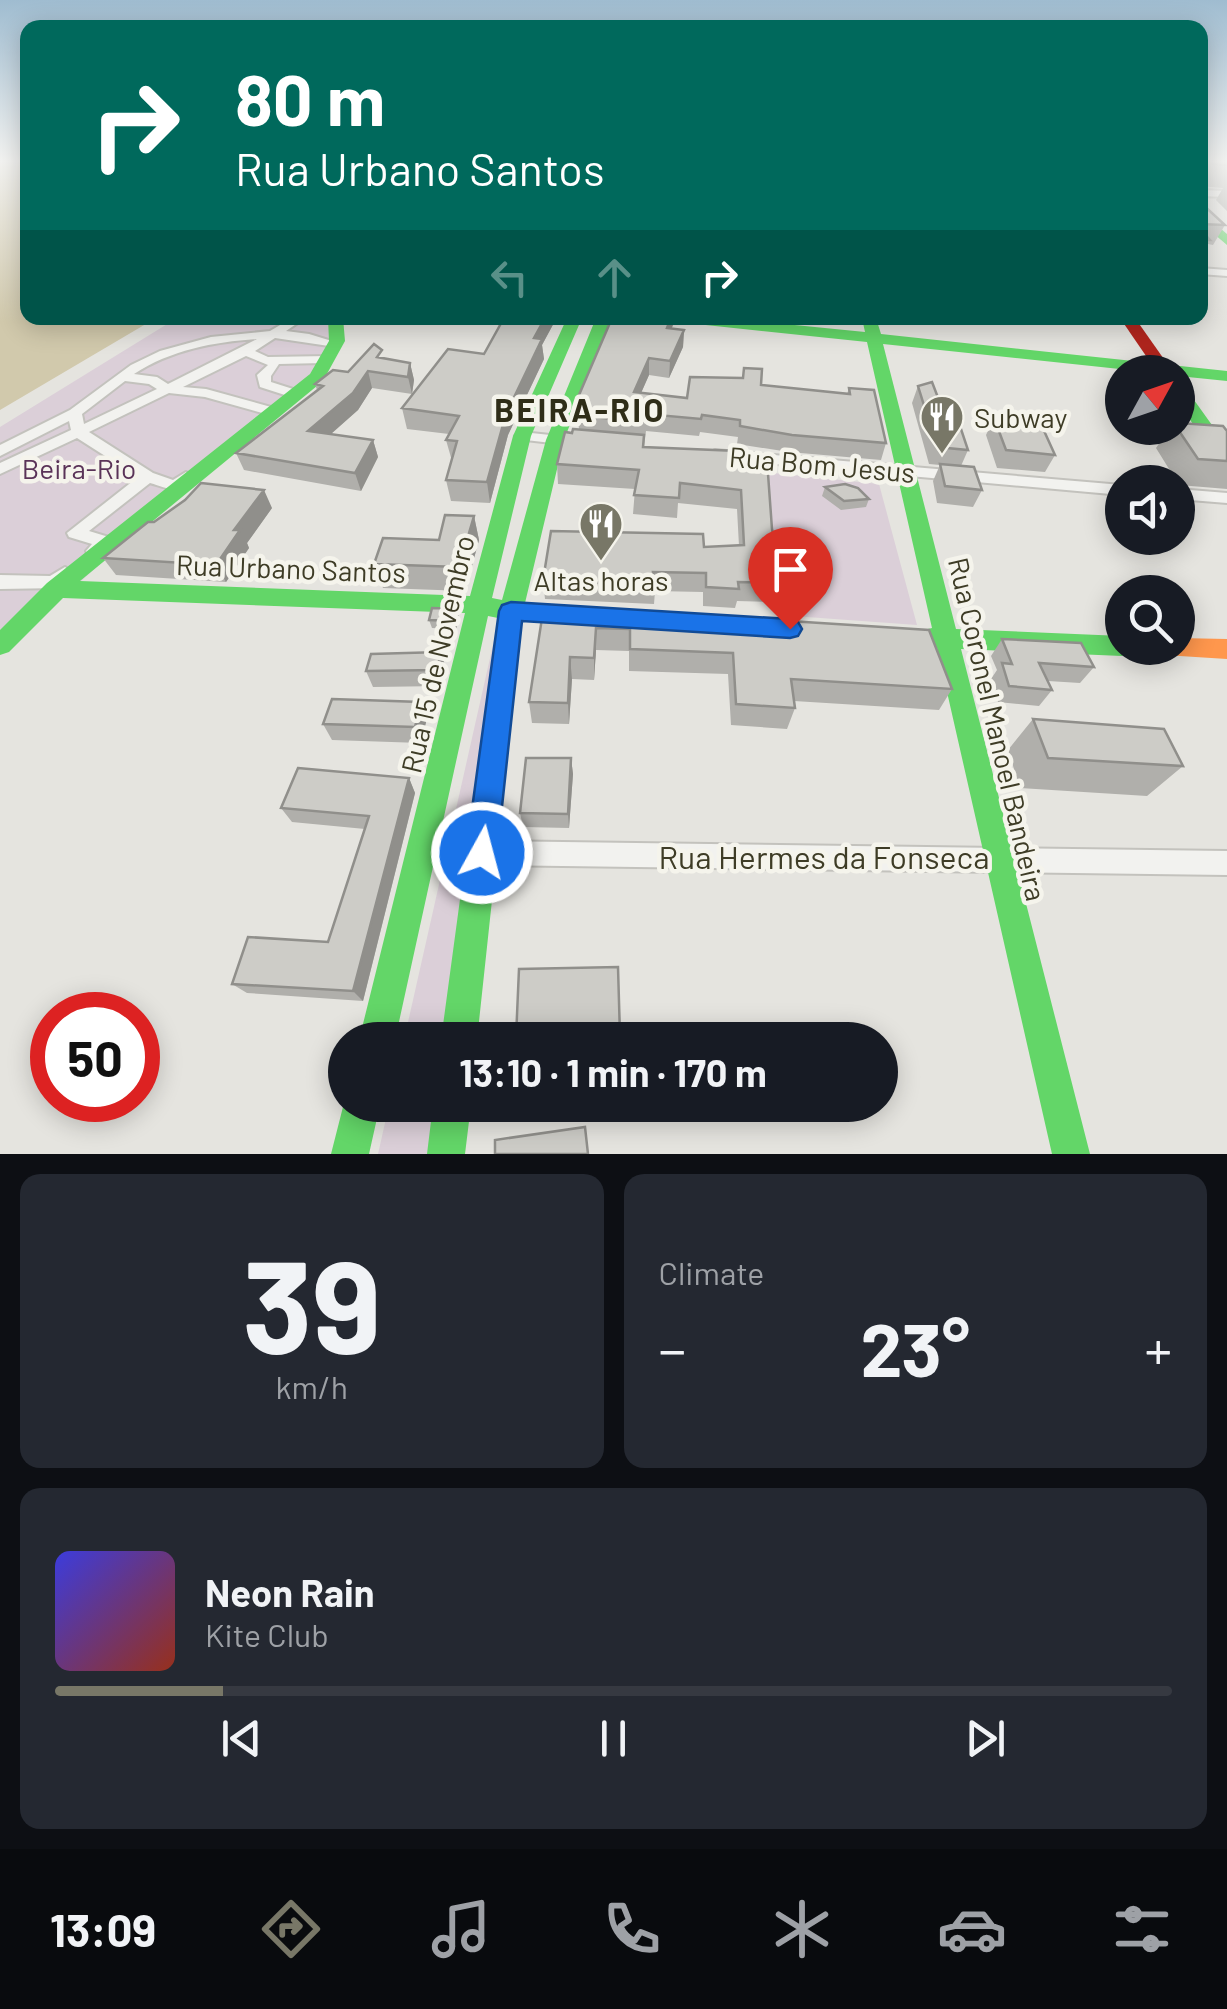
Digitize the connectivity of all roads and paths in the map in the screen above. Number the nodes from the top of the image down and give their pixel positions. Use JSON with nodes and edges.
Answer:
{"nodes":[{"id":1,"x":1208,"y":223,"type":"edge"},
{"id":2,"x":1227,"y":241,"type":"edge"},
{"id":3,"x":287,"y":325,"type":"edge"},
{"id":4,"x":572,"y":325,"type":"edge"},
{"id":5,"x":601,"y":325,"type":"edge"},
{"id":6,"x":816,"y":325,"type":"edge"},
{"id":7,"x":1133,"y":325,"type":"edge"},
{"id":8,"x":334,"y":328,"type":"edge"},
{"id":9,"x":872,"y":328,"type":"edge"},
{"id":10,"x":272,"y":334,"type":"junction"},
{"id":11,"x":246,"y":351,"type":"junction"},
{"id":12,"x":1153,"y":355,"type":"edge"},
{"id":13,"x":323,"y":359,"type":"junction"},
{"id":14,"x":274,"y":366,"type":"dead end"},
{"id":15,"x":1105,"y":367,"type":"edge"},
{"id":16,"x":1227,"y":376,"type":"edge"},
{"id":17,"x":123,"y":377,"type":"junction"},
{"id":18,"x":1195,"y":377,"type":"edge"},
{"id":19,"x":167,"y":389,"type":"junction"},
{"id":20,"x":288,"y":392,"type":"junction"},
{"id":21,"x":266,"y":410,"type":"junction"},
{"id":22,"x":75,"y":414,"type":"junction"},
{"id":23,"x":1195,"y":415,"type":"edge"},
{"id":24,"x":78,"y":432,"type":"junction"},
{"id":25,"x":522,"y":436,"type":"junction"},
{"id":26,"x":555,"y":440,"type":"junction"},
{"id":27,"x":594,"y":444,"type":"edge"},
{"id":28,"x":0,"y":451,"type":"edge"},
{"id":29,"x":691,"y":452,"type":"edge"},
{"id":30,"x":1227,"y":460,"type":"edge"},
{"id":31,"x":0,"y":469,"type":"edge"},
{"id":32,"x":906,"y":472,"type":"junction"},
{"id":33,"x":148,"y":477,"type":"junction"},
{"id":34,"x":1105,"y":489,"type":"edge"},
{"id":35,"x":1195,"y":495,"type":"edge"},
{"id":36,"x":1227,"y":498,"type":"edge"},
{"id":37,"x":0,"y":582,"type":"edge"},
{"id":38,"x":54,"y":586,"type":"junction"},
{"id":39,"x":480,"y":605,"type":"junction"},
{"id":40,"x":511,"y":611,"type":"junction"},
{"id":41,"x":594,"y":615,"type":"edge"},
{"id":42,"x":907,"y":637,"type":"edge"},
{"id":43,"x":946,"y":640,"type":"junction"},
{"id":44,"x":0,"y":642,"type":"edge"},
{"id":45,"x":1105,"y":645,"type":"edge"},
{"id":46,"x":1195,"y":649,"type":"edge"},
{"id":47,"x":1227,"y":650,"type":"edge"},
{"id":48,"x":482,"y":853,"type":"junction"},
{"id":49,"x":998,"y":857,"type":"junction"},
{"id":50,"x":1227,"y":862,"type":"edge"},
{"id":51,"x":381,"y":1022,"type":"edge"},
{"id":52,"x":461,"y":1022,"type":"edge"},
{"id":53,"x":357,"y":1122,"type":"edge"},
{"id":54,"x":450,"y":1122,"type":"edge"},
{"id":55,"x":350,"y":1154,"type":"edge"},
{"id":56,"x":446,"y":1154,"type":"edge"},
{"id":57,"x":1071,"y":1154,"type":"edge"}],
"edges":[{"from":1,"to":2,"type":"main road"},
{"from":3,"to":10,"type":"street"},
{"from":4,"to":25,"type":"main road","name":"Rua 15 de Novembro"},
{"from":5,"to":26,"type":"main road"},
{"from":6,"to":9,"type":"main road"},
{"from":7,"to":12,"type":"main road"},
{"from":8,"to":10,"type":"street"},
{"from":8,"to":13,"type":"street"},
{"from":8,"to":38,"type":"main road"},
{"from":9,"to":15,"type":"main road"},
{"from":9,"to":32,"type":"main road","name":"Rua Coronel Manoel Bandeira"},
{"from":10,"to":11,"type":"street"},
{"from":10,"to":17,"type":"street"},
{"from":11,"to":13,"type":"street"},
{"from":11,"to":19,"type":"street"},
{"from":13,"to":20,"type":"street"},
{"from":14,"to":20,"type":"street"},
{"from":16,"to":18,"type":"main road"},
{"from":17,"to":19,"type":"street"},
{"from":17,"to":22,"type":"street"},
{"from":19,"to":21,"type":"street"},
{"from":19,"to":24,"type":"street"},
{"from":20,"to":21,"type":"street"},
{"from":21,"to":33,"type":"street"},
{"from":22,"to":24,"type":"street"},
{"from":22,"to":28,"type":"street"},
{"from":23,"to":30,"type":"main road"},
{"from":24,"to":31,"type":"street"},
{"from":24,"to":33,"type":"street"},
{"from":25,"to":26,"type":"street"},
{"from":25,"to":39,"type":"main road","name":"Rua 15 de Novembro"},
{"from":26,"to":27,"type":"street"},
{"from":26,"to":40,"type":"main road"},
{"from":29,"to":32,"type":"street","name":"Rua Bom Jesus"},
{"from":32,"to":34,"type":"street","name":"Rua Bom Jesus"},
{"from":32,"to":43,"type":"main road","name":"Rua Coronel Manoel Bandeira"},
{"from":33,"to":38,"type":"street"},
{"from":35,"to":36,"type":"street"},
{"from":37,"to":38,"type":"street"},
{"from":38,"to":39,"type":"main road","name":"Rua Urbano Santos"},
{"from":38,"to":44,"type":"main road"},
{"from":39,"to":40,"type":"main road","name":"Rua Urbano Santos"},
{"from":39,"to":51,"type":"main road","name":"Rua 15 de Novembro"},
{"from":40,"to":41,"type":"main road","name":"Rua Urbano Santos"},
{"from":40,"to":48,"type":"main road"},
{"from":42,"to":43,"type":"main road"},
{"from":43,"to":45,"type":"main road"},
{"from":43,"to":49,"type":"main road","name":"Rua Coronel Manoel Bandeira"},
{"from":46,"to":47,"type":"main road"},
{"from":48,"to":49,"type":"street","name":"Rua Hermes da Fonseca"},
{"from":48,"to":52,"type":"main road"},
{"from":49,"to":50,"type":"street","name":"Rua Hermes da Fonseca"},
{"from":49,"to":57,"type":"main road","name":"Rua Coronel Manoel Bandeira"},
{"from":53,"to":55,"type":"main road"},
{"from":54,"to":56,"type":"main road"}]}
